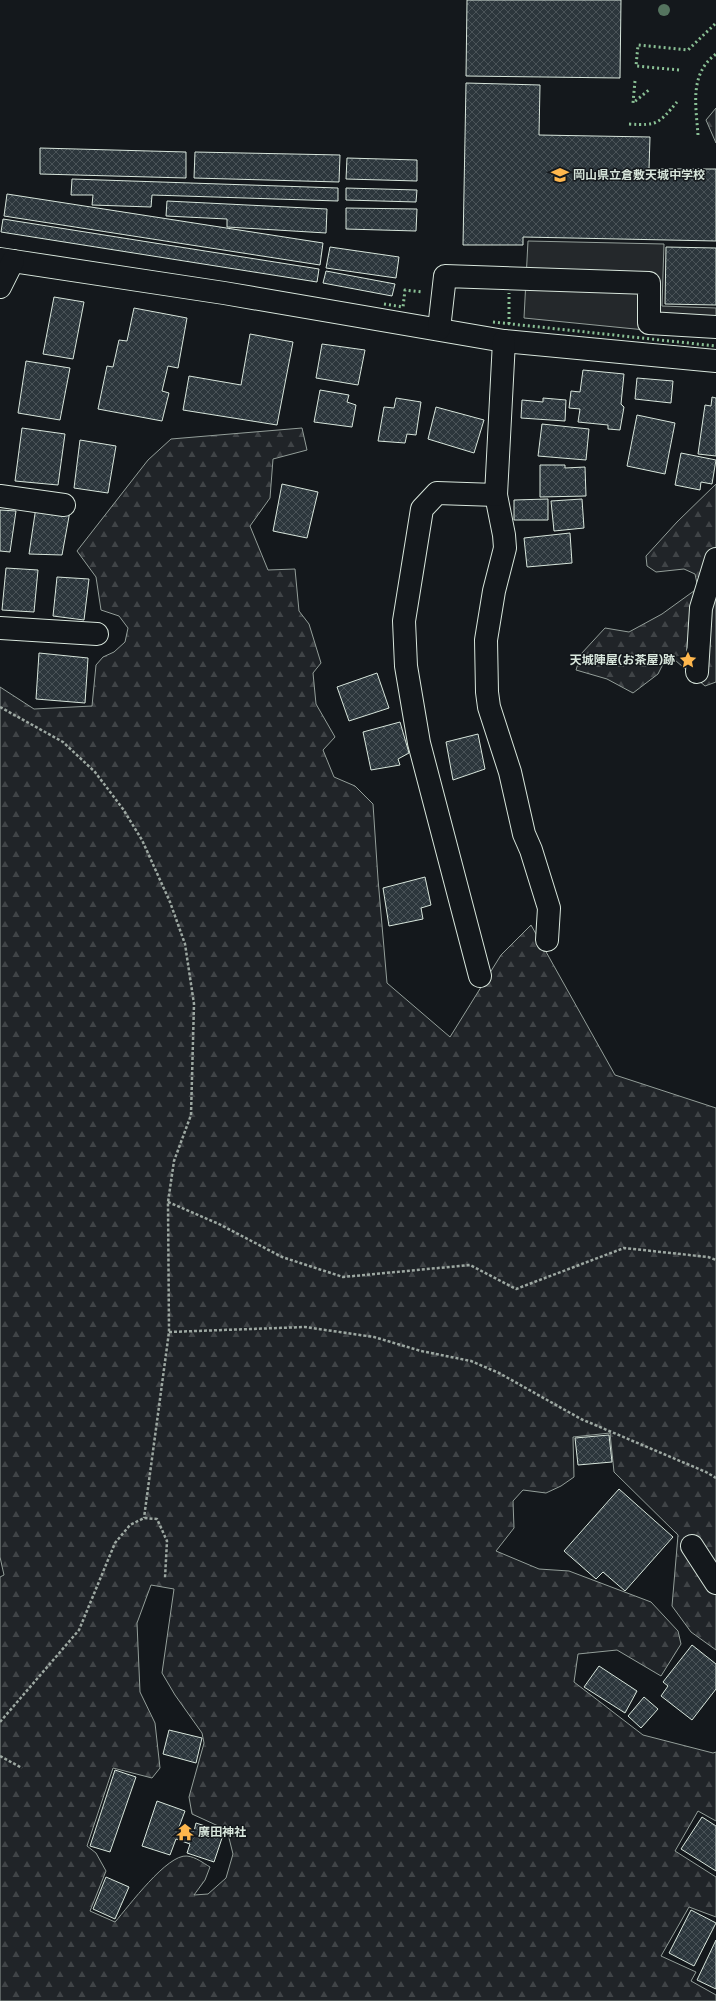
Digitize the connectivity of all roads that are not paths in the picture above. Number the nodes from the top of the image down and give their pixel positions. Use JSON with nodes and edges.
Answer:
{"nodes":[{"id":1,"x":6,"y":260,"type":"edge"},
{"id":2,"x":0,"y":287,"type":"edge"},
{"id":3,"x":716,"y":327,"type":"edge"},
{"id":4,"x":438,"y":329,"type":"junction"},
{"id":5,"x":504,"y":341,"type":"junction"},
{"id":6,"x":716,"y":361,"type":"edge"},
{"id":7,"x":496,"y":495,"type":"junction"},
{"id":8,"x":0,"y":496,"type":"edge"},
{"id":9,"x":64,"y":505,"type":"dead end"},
{"id":10,"x":716,"y":559,"type":"edge"},
{"id":11,"x":0,"y":628,"type":"edge"},
{"id":12,"x":97,"y":634,"type":"dead end"},
{"id":13,"x":697,"y":672,"type":"dead end"},
{"id":14,"x":547,"y":940,"type":"dead end"},
{"id":15,"x":480,"y":976,"type":"dead end"},
{"id":16,"x":692,"y":1546,"type":"dead end"},
{"id":17,"x":716,"y":1583,"type":"edge"}],
"edges":[{"from":1,"to":2,"type":"street"},
{"from":1,"to":4,"type":"street"},
{"from":3,"to":4,"type":"street"},
{"from":4,"to":5,"type":"street"},
{"from":5,"to":6,"type":"street"},
{"from":5,"to":7,"type":"street"},
{"from":7,"to":14,"type":"street"},
{"from":7,"to":15,"type":"street"},
{"from":8,"to":9,"type":"street"},
{"from":10,"to":13,"type":"street"},
{"from":11,"to":12,"type":"street"},
{"from":16,"to":17,"type":"street"}]}
